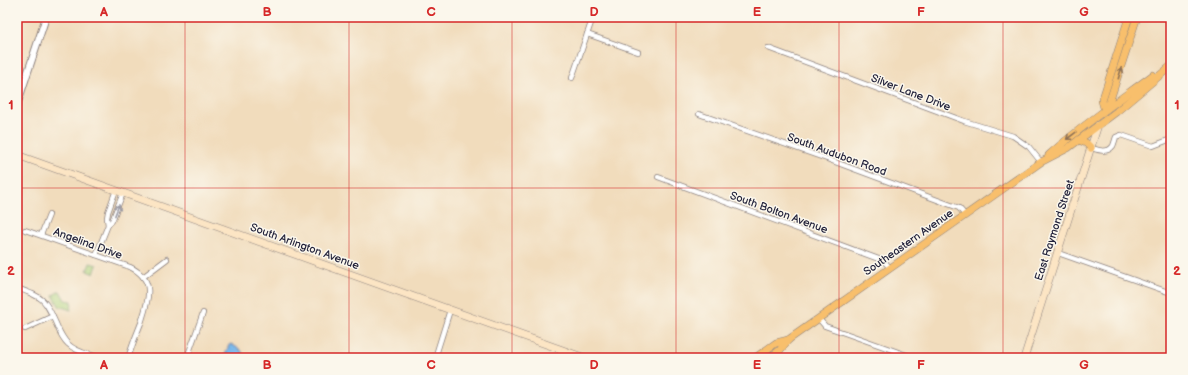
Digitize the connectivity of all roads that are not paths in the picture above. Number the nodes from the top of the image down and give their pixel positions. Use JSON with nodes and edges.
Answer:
{"nodes":[{"id":1,"x":46,"y":17,"type":"edge"},
{"id":2,"x":593,"y":17,"type":"edge"},
{"id":3,"x":1129,"y":17,"type":"edge"},
{"id":4,"x":1137,"y":17,"type":"edge"},
{"id":5,"x":1166,"y":17,"type":"edge"},
{"id":6,"x":1171,"y":19,"type":"edge"},
{"id":7,"x":587,"y":34,"type":"junction"},
{"id":8,"x":768,"y":48,"type":"dead end"},
{"id":9,"x":638,"y":52,"type":"dead end"},
{"id":10,"x":1171,"y":62,"type":"edge"},
{"id":11,"x":1171,"y":66,"type":"edge"},
{"id":12,"x":572,"y":78,"type":"dead end"},
{"id":13,"x":1115,"y":87,"type":"junction"},
{"id":14,"x":1125,"y":95,"type":"junction"},
{"id":15,"x":17,"y":105,"type":"edge"},
{"id":16,"x":1103,"y":110,"type":"junction"},
{"id":17,"x":700,"y":114,"type":"dead end"},
{"id":18,"x":1098,"y":126,"type":"junction"},
{"id":19,"x":1171,"y":139,"type":"edge"},
{"id":20,"x":1079,"y":140,"type":"junction"},
{"id":21,"x":1091,"y":148,"type":"junction"},
{"id":22,"x":17,"y":155,"type":"edge"},
{"id":23,"x":1042,"y":162,"type":"junction"},
{"id":24,"x":658,"y":177,"type":"dead end"},
{"id":25,"x":116,"y":190,"type":"junction"},
{"id":26,"x":123,"y":193,"type":"junction"},
{"id":27,"x":49,"y":215,"type":"dead end"},
{"id":28,"x":966,"y":215,"type":"junction"},
{"id":29,"x":108,"y":225,"type":"junction"},
{"id":30,"x":25,"y":230,"type":"dead end"},
{"id":31,"x":41,"y":235,"type":"junction"},
{"id":32,"x":1058,"y":253,"type":"junction"},
{"id":33,"x":96,"y":255,"type":"junction"},
{"id":34,"x":167,"y":259,"type":"dead end"},
{"id":35,"x":890,"y":268,"type":"junction"},
{"id":36,"x":143,"y":277,"type":"junction"},
{"id":37,"x":17,"y":288,"type":"edge"},
{"id":38,"x":1171,"y":293,"type":"edge"},
{"id":39,"x":450,"y":310,"type":"junction"},
{"id":40,"x":203,"y":313,"type":"dead end"},
{"id":41,"x":52,"y":316,"type":"junction"},
{"id":42,"x":819,"y":319,"type":"junction"},
{"id":43,"x":25,"y":328,"type":"dead end"},
{"id":44,"x":788,"y":340,"type":"junction"},
{"id":45,"x":99,"y":358,"type":"edge"},
{"id":46,"x":128,"y":358,"type":"edge"},
{"id":47,"x":186,"y":358,"type":"edge"},
{"id":48,"x":434,"y":358,"type":"edge"},
{"id":49,"x":585,"y":358,"type":"edge"},
{"id":50,"x":755,"y":358,"type":"edge"},
{"id":51,"x":769,"y":358,"type":"edge"},
{"id":52,"x":915,"y":358,"type":"edge"},
{"id":53,"x":1024,"y":358,"type":"edge"}],
"edges":[{"from":1,"to":15,"type":"street"},
{"from":2,"to":7,"type":"street"},
{"from":3,"to":16,"type":"main road","name":"East Raymond Street"},
{"from":13,"to":4,"type":"main road","name":"East Raymond Street","one_way":true},
{"from":5,"to":6,"type":"street"},
{"from":7,"to":9,"type":"street"},
{"from":7,"to":12,"type":"street"},
{"from":8,"to":23,"type":"street","name":"Silver Lane Drive"},
{"from":10,"to":14,"type":"main road","name":"Southeastern Avenue"},
{"from":11,"to":18,"type":"main road","name":"Southeastern Avenue"},
{"from":13,"to":14,"type":"main road"},
{"from":13,"to":16,"type":"main road","name":"East Raymond Street"},
{"from":14,"to":16,"type":"main road","name":"Southeastern Avenue"},
{"from":16,"to":18,"type":"main road","name":"East Raymond Street"},
{"from":16,"to":23,"type":"main road","name":"Southeastern Avenue","one_way":true},
{"from":17,"to":28,"type":"street","name":"South Audubon Road"},
{"from":18,"to":20,"type":"main road","name":"Southeastern Avenue"},
{"from":18,"to":21,"type":"main road","name":"East Raymond Street"},
{"from":19,"to":21,"type":"street"},
{"from":20,"to":21,"type":"main road"},
{"from":20,"to":23,"type":"main road","name":"Southeastern Avenue"},
{"from":21,"to":32,"type":"main road","name":"East Raymond Street"},
{"from":22,"to":25,"type":"main road","name":"South Arlington Avenue"},
{"from":23,"to":28,"type":"main road","name":"Southeastern Avenue"},
{"from":24,"to":35,"type":"street","name":"South Bolton Avenue"},
{"from":25,"to":26,"type":"main road","name":"South Arlington Avenue"},
{"from":25,"to":29,"type":"street"},
{"from":29,"to":26,"type":"street","one_way":true},
{"from":26,"to":39,"type":"main road","name":"South Arlington Avenue"},
{"from":27,"to":31,"type":"street"},
{"from":28,"to":35,"type":"main road","name":"Southeastern Avenue"},
{"from":29,"to":33,"type":"street"},
{"from":30,"to":31,"type":"street","name":"Angelina Drive"},
{"from":31,"to":33,"type":"street","name":"Angelina Drive"},
{"from":32,"to":38,"type":"street"},
{"from":32,"to":53,"type":"main road","name":"East Raymond Street"},
{"from":33,"to":36,"type":"street","name":"Angelina Drive"},
{"from":34,"to":36,"type":"street"},
{"from":35,"to":42,"type":"main road","name":"Southeastern Avenue"},
{"from":36,"to":46,"type":"street"},
{"from":37,"to":41,"type":"street"},
{"from":39,"to":48,"type":"street"},
{"from":39,"to":49,"type":"main road","name":"South Arlington Avenue"},
{"from":40,"to":47,"type":"street"},
{"from":41,"to":43,"type":"street"},
{"from":41,"to":45,"type":"street"},
{"from":42,"to":44,"type":"main road","name":"Southeastern Avenue"},
{"from":42,"to":52,"type":"street"},
{"from":44,"to":50,"type":"main road","name":"Southeastern Avenue"},
{"from":44,"to":51,"type":"main road","name":"Southeastern Avenue"}]}
